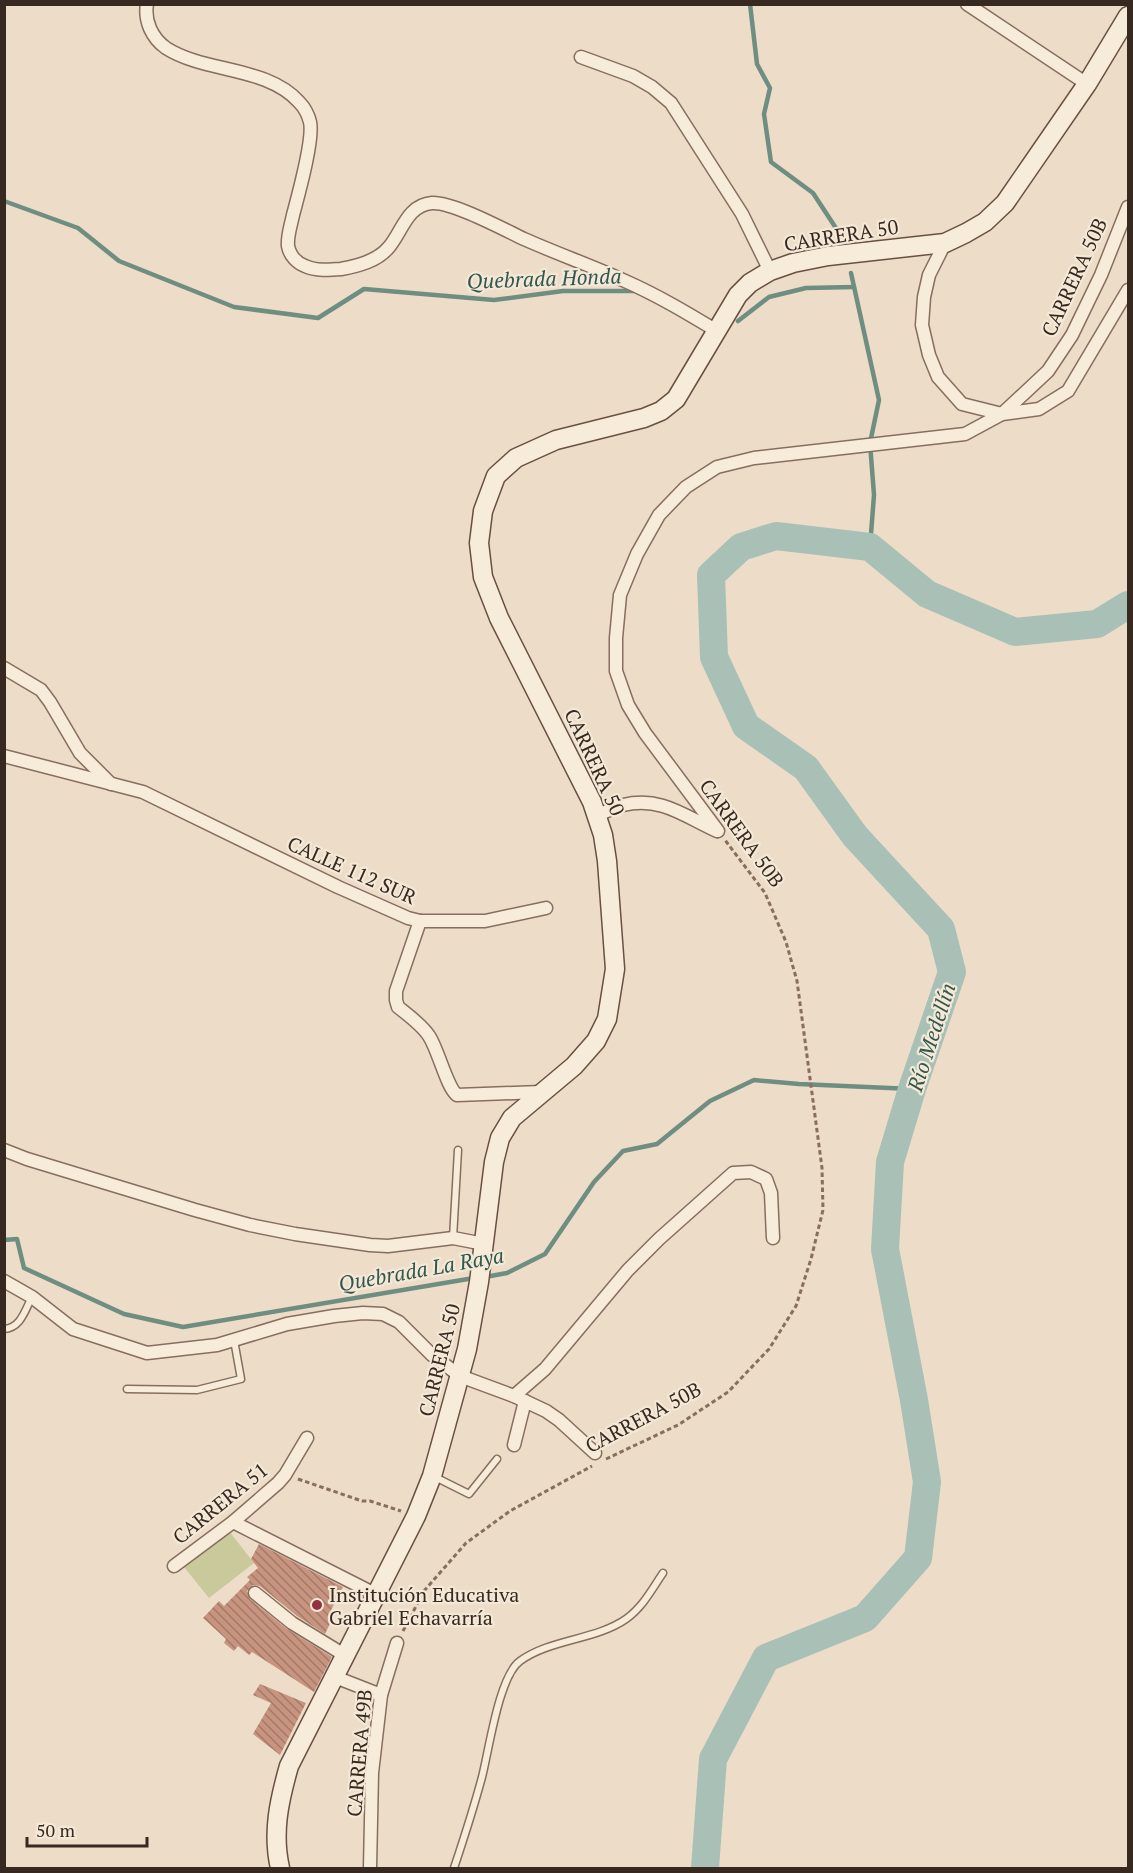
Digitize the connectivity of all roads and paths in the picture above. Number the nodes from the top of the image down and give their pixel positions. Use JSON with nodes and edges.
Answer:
{"nodes":[{"id":1,"x":147,"y":4,"type":"edge"},
{"id":2,"x":967,"y":4,"type":"edge"},
{"id":3,"x":1128,"y":16,"type":"edge"},
{"id":4,"x":582,"y":57,"type":"dead end"},
{"id":5,"x":1087,"y":84,"type":"junction"},
{"id":6,"x":1128,"y":207,"type":"edge"},
{"id":7,"x":945,"y":243,"type":"junction"},
{"id":8,"x":770,"y":271,"type":"junction"},
{"id":9,"x":1128,"y":290,"type":"edge"},
{"id":10,"x":717,"y":331,"type":"junction"},
{"id":11,"x":1002,"y":414,"type":"junction"},
{"id":12,"x":4,"y":668,"type":"edge"},
{"id":13,"x":4,"y":756,"type":"edge"},
{"id":14,"x":111,"y":784,"type":"junction"},
{"id":15,"x":597,"y":816,"type":"junction"},
{"id":16,"x":718,"y":831,"type":"junction"},
{"id":17,"x":546,"y":908,"type":"dead end"},
{"id":18,"x":420,"y":921,"type":"junction"},
{"id":19,"x":541,"y":1092,"type":"junction"},
{"id":20,"x":4,"y":1150,"type":"edge"},
{"id":21,"x":458,"y":1150,"type":"dead end"},
{"id":22,"x":453,"y":1238,"type":"junction"},
{"id":23,"x":772,"y":1238,"type":"dead end"},
{"id":24,"x":484,"y":1244,"type":"junction"},
{"id":25,"x":4,"y":1281,"type":"edge"},
{"id":26,"x":32,"y":1297,"type":"junction"},
{"id":27,"x":4,"y":1329,"type":"edge"},
{"id":28,"x":234,"y":1340,"type":"junction"},
{"id":29,"x":460,"y":1376,"type":"junction"},
{"id":30,"x":128,"y":1389,"type":"dead end"},
{"id":31,"x":519,"y":1398,"type":"junction"},
{"id":32,"x":307,"y":1438,"type":"dead end"},
{"id":33,"x":514,"y":1445,"type":"dead end"},
{"id":34,"x":596,"y":1452,"type":"dead end"},
{"id":35,"x":497,"y":1459,"type":"dead end"},
{"id":36,"x":285,"y":1475,"type":"junction"},
{"id":37,"x":432,"y":1476,"type":"junction"},
{"id":38,"x":416,"y":1516,"type":"junction"},
{"id":39,"x":233,"y":1522,"type":"junction"},
{"id":40,"x":174,"y":1566,"type":"dead end"},
{"id":41,"x":663,"y":1573,"type":"dead end"},
{"id":42,"x":255,"y":1593,"type":"dead end"},
{"id":43,"x":376,"y":1595,"type":"junction"},
{"id":44,"x":397,"y":1643,"type":"joint"},
{"id":45,"x":346,"y":1656,"type":"junction"},
{"id":46,"x":335,"y":1677,"type":"junction"},
{"id":47,"x":381,"y":1695,"type":"junction"},
{"id":48,"x":281,"y":1868,"type":"edge"},
{"id":49,"x":370,"y":1869,"type":"edge"},
{"id":50,"x":454,"y":1869,"type":"edge"}],
"edges":[{"from":1,"to":10,"type":"street"},
{"from":2,"to":5,"type":"street"},
{"from":3,"to":5,"type":"main road","name":"CARRERA 50"},
{"from":4,"to":8,"type":"street"},
{"from":5,"to":7,"type":"main road","name":"CARRERA 50"},
{"from":6,"to":11,"type":"street","name":"CARRERA 50B"},
{"from":7,"to":8,"type":"main road","name":"CARRERA 50"},
{"from":7,"to":11,"type":"street"},
{"from":8,"to":10,"type":"main road","name":"CARRERA 50"},
{"from":9,"to":11,"type":"street"},
{"from":10,"to":15,"type":"main road","name":"CARRERA 50"},
{"from":11,"to":16,"type":"street","name":"CARRERA 50B"},
{"from":12,"to":14,"type":"street"},
{"from":13,"to":14,"type":"street","name":"CALLE 112 SUR"},
{"from":14,"to":18,"type":"street","name":"CALLE 112 SUR"},
{"from":15,"to":16,"type":"street"},
{"from":15,"to":19,"type":"main road","name":"CARRERA 50"},
{"from":16,"to":44,"type":"path","name":"CARRERA 50B"},
{"from":17,"to":18,"type":"street"},
{"from":18,"to":19,"type":"street","name":"CALLE 112 SUR"},
{"from":19,"to":24,"type":"main road","name":"CARRERA 50"},
{"from":20,"to":22,"type":"street"},
{"from":21,"to":22,"type":"lane"},
{"from":22,"to":24,"type":"street"},
{"from":23,"to":31,"type":"street"},
{"from":24,"to":29,"type":"main road","name":"CARRERA 50"},
{"from":25,"to":26,"type":"street"},
{"from":26,"to":27,"type":"lane"},
{"from":26,"to":28,"type":"street"},
{"from":28,"to":29,"type":"street"},
{"from":28,"to":30,"type":"lane"},
{"from":29,"to":31,"type":"street"},
{"from":29,"to":37,"type":"main road","name":"CARRERA 50"},
{"from":31,"to":33,"type":"street"},
{"from":31,"to":34,"type":"street"},
{"from":32,"to":36,"type":"street","name":"CARRERA 51"},
{"from":35,"to":37,"type":"lane"},
{"from":36,"to":38,"type":"path"},
{"from":36,"to":39,"type":"street","name":"CARRERA 51"},
{"from":37,"to":38,"type":"main road","name":"CARRERA 50"},
{"from":38,"to":43,"type":"main road","name":"CARRERA 50"},
{"from":39,"to":40,"type":"street","name":"CARRERA 51"},
{"from":39,"to":43,"type":"street"},
{"from":41,"to":50,"type":"lane"},
{"from":42,"to":45,"type":"street"},
{"from":43,"to":45,"type":"main road","name":"CARRERA 50"},
{"from":44,"to":47,"type":"street","name":"CARRERA 49B"},
{"from":45,"to":46,"type":"main road","name":"CARRERA 50"},
{"from":46,"to":47,"type":"street"},
{"from":46,"to":48,"type":"main road","name":"CARRERA 50"},
{"from":47,"to":49,"type":"street","name":"CARRERA 49B"}]}
